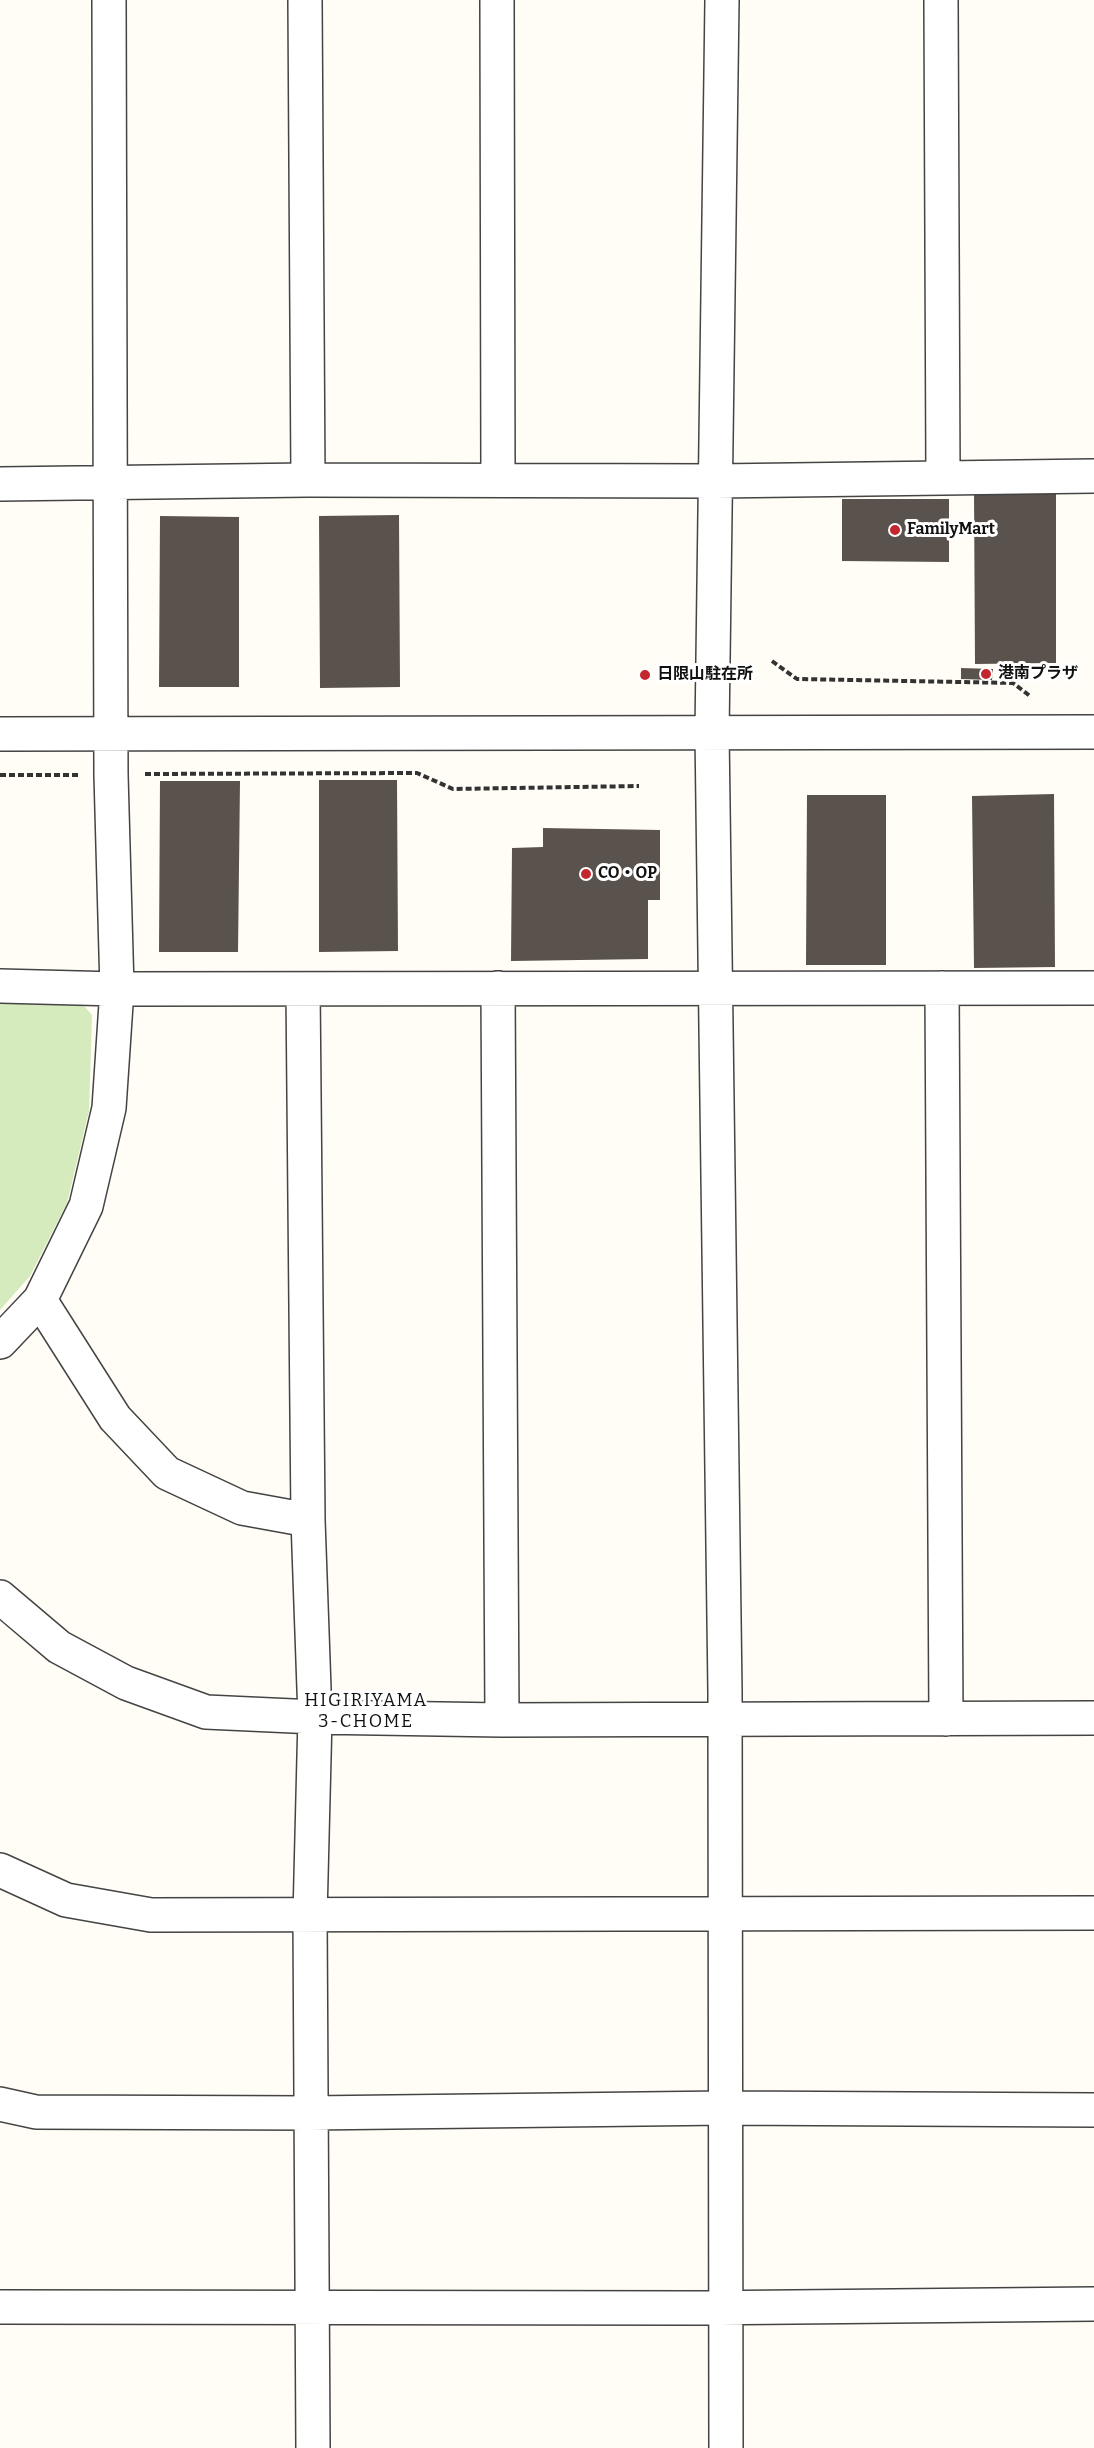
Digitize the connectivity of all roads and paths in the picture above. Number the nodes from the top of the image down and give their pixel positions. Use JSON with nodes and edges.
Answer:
{"nodes":[{"id":1,"x":109,"y":0,"type":"edge"},
{"id":2,"x":305,"y":0,"type":"edge"},
{"id":3,"x":497,"y":0,"type":"edge"},
{"id":4,"x":722,"y":0,"type":"edge"},
{"id":5,"x":941,"y":0,"type":"edge"},
{"id":6,"x":1094,"y":476,"type":"edge"},
{"id":7,"x":943,"y":477,"type":"junction"},
{"id":8,"x":308,"y":480,"type":"junction"},
{"id":9,"x":498,"y":480,"type":"junction"},
{"id":10,"x":717,"y":481,"type":"junction"},
{"id":11,"x":112,"y":482,"type":"junction"},
{"id":12,"x":0,"y":484,"type":"edge"},
{"id":13,"x":772,"y":661,"type":"dead end"},
{"id":14,"x":1041,"y":696,"type":"dead end"},
{"id":15,"x":712,"y":732,"type":"junction"},
{"id":16,"x":1094,"y":732,"type":"edge"},
{"id":17,"x":0,"y":734,"type":"edge"},
{"id":18,"x":111,"y":734,"type":"junction"},
{"id":19,"x":0,"y":775,"type":"edge"},
{"id":20,"x":111,"y":775,"type":"junction"},
{"id":21,"x":639,"y":786,"type":"dead end"},
{"id":22,"x":0,"y":986,"type":"edge"},
{"id":23,"x":498,"y":988,"type":"junction"},
{"id":24,"x":715,"y":988,"type":"junction"},
{"id":25,"x":942,"y":988,"type":"junction"},
{"id":26,"x":1094,"y":988,"type":"edge"},
{"id":27,"x":117,"y":989,"type":"junction"},
{"id":28,"x":303,"y":989,"type":"junction"},
{"id":29,"x":40,"y":1300,"type":"junction"},
{"id":30,"x":0,"y":1342,"type":"edge"},
{"id":31,"x":308,"y":1520,"type":"junction"},
{"id":32,"x":0,"y":1597,"type":"edge"},
{"id":33,"x":315,"y":1717,"type":"junction"},
{"id":34,"x":946,"y":1719,"type":"junction"},
{"id":35,"x":1094,"y":1719,"type":"edge"},
{"id":36,"x":502,"y":1720,"type":"junction"},
{"id":37,"x":724,"y":1720,"type":"junction"},
{"id":38,"x":0,"y":1870,"type":"edge"},
{"id":39,"x":725,"y":1912,"type":"junction"},
{"id":40,"x":1094,"y":1913,"type":"edge"},
{"id":41,"x":310,"y":1916,"type":"junction"},
{"id":42,"x":0,"y":2104,"type":"edge"},
{"id":43,"x":726,"y":2108,"type":"junction"},
{"id":44,"x":1094,"y":2110,"type":"edge"},
{"id":45,"x":310,"y":2113,"type":"junction"},
{"id":46,"x":1094,"y":2304,"type":"edge"},
{"id":47,"x":313,"y":2306,"type":"junction"},
{"id":48,"x":0,"y":2307,"type":"edge"},
{"id":49,"x":725,"y":2308,"type":"junction"},
{"id":50,"x":313,"y":2448,"type":"edge"},
{"id":51,"x":726,"y":2448,"type":"edge"}],
"edges":[{"from":1,"to":11,"type":"street"},
{"from":2,"to":8,"type":"street"},
{"from":3,"to":9,"type":"street"},
{"from":4,"to":10,"type":"street"},
{"from":5,"to":7,"type":"street"},
{"from":6,"to":7,"type":"street"},
{"from":7,"to":10,"type":"street"},
{"from":8,"to":9,"type":"street"},
{"from":8,"to":11,"type":"street"},
{"from":9,"to":10,"type":"street"},
{"from":10,"to":15,"type":"street"},
{"from":11,"to":12,"type":"street"},
{"from":11,"to":18,"type":"street"},
{"from":13,"to":14,"type":"path"},
{"from":15,"to":16,"type":"street"},
{"from":15,"to":18,"type":"street"},
{"from":15,"to":24,"type":"street"},
{"from":17,"to":18,"type":"street"},
{"from":18,"to":20,"type":"street"},
{"from":19,"to":20,"type":"path"},
{"from":20,"to":21,"type":"path"},
{"from":20,"to":27,"type":"street"},
{"from":22,"to":27,"type":"street"},
{"from":23,"to":24,"type":"street"},
{"from":23,"to":28,"type":"street"},
{"from":23,"to":36,"type":"street"},
{"from":24,"to":25,"type":"street"},
{"from":24,"to":37,"type":"street"},
{"from":25,"to":26,"type":"street"},
{"from":25,"to":34,"type":"street"},
{"from":27,"to":28,"type":"street"},
{"from":27,"to":29,"type":"street"},
{"from":28,"to":31,"type":"street"},
{"from":29,"to":30,"type":"street"},
{"from":29,"to":31,"type":"street"},
{"from":31,"to":33,"type":"street"},
{"from":32,"to":33,"type":"street"},
{"from":33,"to":36,"type":"street"},
{"from":33,"to":41,"type":"street"},
{"from":34,"to":35,"type":"street"},
{"from":34,"to":37,"type":"street"},
{"from":36,"to":37,"type":"street"},
{"from":37,"to":39,"type":"street"},
{"from":38,"to":41,"type":"street"},
{"from":39,"to":40,"type":"street"},
{"from":39,"to":41,"type":"street"},
{"from":39,"to":43,"type":"street"},
{"from":41,"to":45,"type":"street"},
{"from":42,"to":45,"type":"street"},
{"from":43,"to":44,"type":"street"},
{"from":43,"to":45,"type":"street"},
{"from":43,"to":49,"type":"street"},
{"from":45,"to":47,"type":"street"},
{"from":46,"to":49,"type":"street"},
{"from":47,"to":48,"type":"street"},
{"from":47,"to":49,"type":"street"},
{"from":47,"to":50,"type":"street"},
{"from":49,"to":51,"type":"street"}]}
